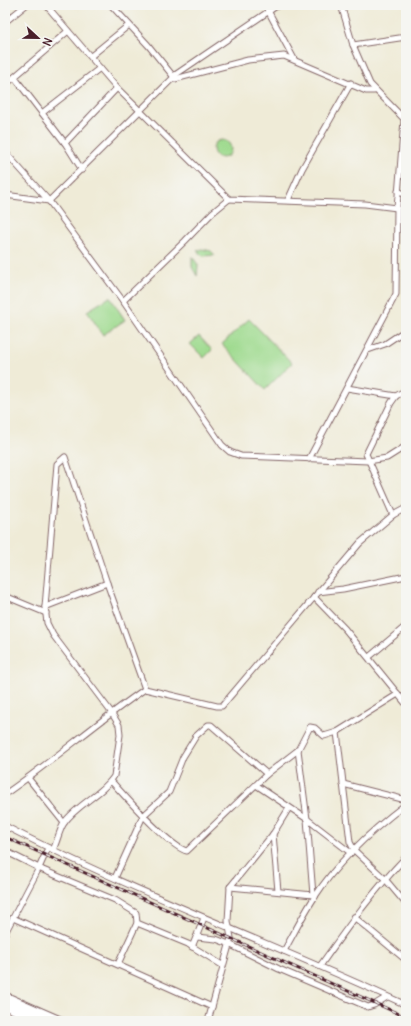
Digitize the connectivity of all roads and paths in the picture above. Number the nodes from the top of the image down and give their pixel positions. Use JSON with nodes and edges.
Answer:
{"nodes":[{"id":1,"x":26,"y":5,"type":"edge"},
{"id":2,"x":46,"y":5,"type":"edge"},
{"id":3,"x":111,"y":5,"type":"edge"},
{"id":4,"x":265,"y":5,"type":"edge"},
{"id":5,"x":278,"y":5,"type":"edge"},
{"id":6,"x":341,"y":5,"type":"edge"},
{"id":7,"x":269,"y":11,"type":"junction"},
{"id":8,"x":5,"y":22,"type":"edge"},
{"id":9,"x":129,"y":25,"type":"junction"},
{"id":10,"x":68,"y":31,"type":"junction"},
{"id":11,"x":406,"y":37,"type":"edge"},
{"id":12,"x":353,"y":45,"type":"junction"},
{"id":13,"x":91,"y":56,"type":"junction"},
{"id":14,"x":294,"y":59,"type":"junction"},
{"id":15,"x":100,"y":68,"type":"junction"},
{"id":16,"x":174,"y":77,"type":"junction"},
{"id":17,"x":15,"y":78,"type":"junction"},
{"id":18,"x":351,"y":83,"type":"junction"},
{"id":19,"x":5,"y":85,"type":"edge"},
{"id":20,"x":117,"y":88,"type":"junction"},
{"id":21,"x":374,"y":91,"type":"junction"},
{"id":22,"x":140,"y":110,"type":"junction"},
{"id":23,"x":42,"y":113,"type":"junction"},
{"id":24,"x":405,"y":121,"type":"edge"},
{"id":25,"x":65,"y":143,"type":"junction"},
{"id":26,"x":5,"y":152,"type":"edge"},
{"id":27,"x":82,"y":170,"type":"junction"},
{"id":28,"x":398,"y":190,"type":"junction"},
{"id":29,"x":5,"y":195,"type":"edge"},
{"id":30,"x":406,"y":195,"type":"edge"},
{"id":31,"x":229,"y":199,"type":"junction"},
{"id":32,"x":288,"y":200,"type":"junction"},
{"id":33,"x":49,"y":201,"type":"junction"},
{"id":34,"x":397,"y":208,"type":"junction"},
{"id":35,"x":123,"y":302,"type":"junction"},
{"id":36,"x":406,"y":330,"type":"edge"},
{"id":37,"x":368,"y":350,"type":"junction"},
{"id":38,"x":347,"y":388,"type":"junction"},
{"id":39,"x":406,"y":390,"type":"edge"},
{"id":40,"x":396,"y":396,"type":"junction"},
{"id":41,"x":406,"y":446,"type":"edge"},
{"id":42,"x":309,"y":460,"type":"junction"},
{"id":43,"x":368,"y":461,"type":"junction"},
{"id":44,"x":406,"y":508,"type":"edge"},
{"id":45,"x":393,"y":515,"type":"junction"},
{"id":46,"x":406,"y":576,"type":"edge"},
{"id":47,"x":107,"y":583,"type":"junction"},
{"id":48,"x":318,"y":592,"type":"junction"},
{"id":49,"x":5,"y":596,"type":"edge"},
{"id":50,"x":314,"y":597,"type":"junction"},
{"id":51,"x":45,"y":607,"type":"junction"},
{"id":52,"x":46,"y":613,"type":"junction"},
{"id":53,"x":406,"y":626,"type":"edge"},
{"id":54,"x":369,"y":657,"type":"junction"},
{"id":55,"x":145,"y":689,"type":"junction"},
{"id":56,"x":398,"y":694,"type":"junction"},
{"id":57,"x":406,"y":704,"type":"edge"},
{"id":58,"x":111,"y":712,"type":"junction"},
{"id":59,"x":337,"y":732,"type":"junction"},
{"id":60,"x":298,"y":750,"type":"junction"},
{"id":61,"x":267,"y":774,"type":"junction"},
{"id":62,"x":28,"y":778,"type":"junction"},
{"id":63,"x":110,"y":781,"type":"junction"},
{"id":64,"x":343,"y":784,"type":"junction"},
{"id":65,"x":256,"y":785,"type":"junction"},
{"id":66,"x":5,"y":794,"type":"edge"},
{"id":67,"x":406,"y":800,"type":"edge"},
{"id":68,"x":406,"y":804,"type":"edge"},
{"id":69,"x":289,"y":808,"type":"junction"},
{"id":70,"x":143,"y":816,"type":"junction"},
{"id":71,"x":307,"y":819,"type":"junction"},
{"id":72,"x":64,"y":824,"type":"junction"},
{"id":73,"x":5,"y":826,"type":"edge"},
{"id":74,"x":273,"y":834,"type":"junction"},
{"id":75,"x":48,"y":848,"type":"junction"},
{"id":76,"x":54,"y":850,"type":"junction"},
{"id":77,"x":5,"y":851,"type":"edge"},
{"id":78,"x":352,"y":851,"type":"junction"},
{"id":79,"x":406,"y":857,"type":"edge"},
{"id":80,"x":39,"y":868,"type":"junction"},
{"id":81,"x":115,"y":878,"type":"junction"},
{"id":82,"x":385,"y":879,"type":"junction"},
{"id":83,"x":230,"y":887,"type":"junction"},
{"id":84,"x":278,"y":892,"type":"junction"},
{"id":85,"x":314,"y":896,"type":"junction"},
{"id":86,"x":406,"y":904,"type":"edge"},
{"id":87,"x":354,"y":917,"type":"junction"},
{"id":88,"x":13,"y":918,"type":"junction"},
{"id":89,"x":204,"y":918,"type":"junction"},
{"id":90,"x":137,"y":924,"type":"junction"},
{"id":91,"x":230,"y":929,"type":"junction"},
{"id":92,"x":5,"y":933,"type":"edge"},
{"id":93,"x":197,"y":937,"type":"junction"},
{"id":94,"x":229,"y":944,"type":"junction"},
{"id":95,"x":192,"y":947,"type":"junction"},
{"id":96,"x":284,"y":951,"type":"junction"},
{"id":97,"x":406,"y":960,"type":"edge"},
{"id":98,"x":118,"y":964,"type":"junction"},
{"id":99,"x":222,"y":965,"type":"junction"},
{"id":100,"x":320,"y":966,"type":"junction"},
{"id":101,"x":387,"y":996,"type":"junction"},
{"id":102,"x":5,"y":998,"type":"edge"},
{"id":103,"x":5,"y":1005,"type":"edge"},
{"id":104,"x":406,"y":1005,"type":"edge"},
{"id":105,"x":212,"y":1007,"type":"junction"},
{"id":106,"x":42,"y":1021,"type":"edge"},
{"id":107,"x":60,"y":1021,"type":"edge"},
{"id":108,"x":208,"y":1021,"type":"edge"}],
"edges":[{"from":1,"to":8,"type":"street"},
{"from":2,"to":10,"type":"street"},
{"from":3,"to":9,"type":"street"},
{"from":4,"to":7,"type":"street"},
{"from":5,"to":7,"type":"street"},
{"from":6,"to":12,"type":"street"},
{"from":7,"to":14,"type":"street"},
{"from":7,"to":16,"type":"street"},
{"from":9,"to":13,"type":"street"},
{"from":9,"to":16,"type":"street"},
{"from":10,"to":13,"type":"street"},
{"from":10,"to":17,"type":"street"},
{"from":11,"to":12,"type":"street"},
{"from":12,"to":21,"type":"street"},
{"from":13,"to":15,"type":"street"},
{"from":14,"to":16,"type":"street"},
{"from":14,"to":18,"type":"street"},
{"from":15,"to":20,"type":"street"},
{"from":15,"to":23,"type":"street"},
{"from":16,"to":22,"type":"street"},
{"from":17,"to":19,"type":"street"},
{"from":17,"to":23,"type":"street"},
{"from":18,"to":21,"type":"street"},
{"from":18,"to":32,"type":"street"},
{"from":20,"to":22,"type":"street"},
{"from":20,"to":25,"type":"street"},
{"from":21,"to":24,"type":"street"},
{"from":22,"to":27,"type":"street"},
{"from":22,"to":31,"type":"street"},
{"from":23,"to":25,"type":"street"},
{"from":24,"to":28,"type":"street"},
{"from":25,"to":27,"type":"street"},
{"from":26,"to":33,"type":"street"},
{"from":27,"to":33,"type":"street"},
{"from":28,"to":30,"type":"street"},
{"from":28,"to":34,"type":"street"},
{"from":29,"to":33,"type":"street"},
{"from":31,"to":32,"type":"street"},
{"from":31,"to":35,"type":"street"},
{"from":32,"to":34,"type":"street"},
{"from":33,"to":35,"type":"street"},
{"from":34,"to":37,"type":"street"},
{"from":35,"to":42,"type":"street"},
{"from":36,"to":37,"type":"street"},
{"from":37,"to":38,"type":"street"},
{"from":38,"to":40,"type":"street"},
{"from":38,"to":42,"type":"street"},
{"from":39,"to":40,"type":"street"},
{"from":40,"to":43,"type":"street"},
{"from":41,"to":43,"type":"street"},
{"from":42,"to":43,"type":"street"},
{"from":43,"to":45,"type":"street"},
{"from":44,"to":45,"type":"street"},
{"from":45,"to":48,"type":"street"},
{"from":46,"to":48,"type":"street"},
{"from":47,"to":51,"type":"street"},
{"from":47,"to":51,"type":"street"},
{"from":47,"to":55,"type":"street"},
{"from":48,"to":50,"type":"street"},
{"from":49,"to":52,"type":"street"},
{"from":50,"to":54,"type":"street"},
{"from":50,"to":55,"type":"street"},
{"from":51,"to":52,"type":"street"},
{"from":52,"to":58,"type":"street"},
{"from":53,"to":54,"type":"street"},
{"from":54,"to":56,"type":"street"},
{"from":55,"to":58,"type":"street"},
{"from":56,"to":57,"type":"street"},
{"from":56,"to":59,"type":"street"},
{"from":58,"to":62,"type":"street"},
{"from":58,"to":63,"type":"street"},
{"from":59,"to":60,"type":"street"},
{"from":59,"to":64,"type":"street"},
{"from":60,"to":61,"type":"street"},
{"from":60,"to":71,"type":"street"},
{"from":61,"to":65,"type":"street"},
{"from":61,"to":70,"type":"street"},
{"from":62,"to":66,"type":"street"},
{"from":62,"to":72,"type":"street"},
{"from":63,"to":70,"type":"street"},
{"from":63,"to":72,"type":"street"},
{"from":64,"to":67,"type":"street"},
{"from":64,"to":78,"type":"street"},
{"from":65,"to":69,"type":"street"},
{"from":65,"to":70,"type":"street"},
{"from":68,"to":78,"type":"street"},
{"from":69,"to":71,"type":"street"},
{"from":69,"to":74,"type":"street"},
{"from":70,"to":81,"type":"street"},
{"from":71,"to":78,"type":"street"},
{"from":71,"to":85,"type":"street"},
{"from":72,"to":76,"type":"street"},
{"from":73,"to":75,"type":"street"},
{"from":74,"to":83,"type":"street"},
{"from":74,"to":84,"type":"street"},
{"from":75,"to":76,"type":"street"},
{"from":75,"to":80,"type":"street"},
{"from":76,"to":81,"type":"street"},
{"from":77,"to":80,"type":"street"},
{"from":78,"to":82,"type":"street"},
{"from":78,"to":85,"type":"street"},
{"from":79,"to":82,"type":"street"},
{"from":80,"to":88,"type":"street"},
{"from":80,"to":90,"type":"street"},
{"from":81,"to":89,"type":"street"},
{"from":82,"to":86,"type":"street"},
{"from":82,"to":87,"type":"street"},
{"from":83,"to":84,"type":"street"},
{"from":83,"to":91,"type":"street"},
{"from":84,"to":85,"type":"street"},
{"from":85,"to":96,"type":"street"},
{"from":87,"to":97,"type":"street"},
{"from":87,"to":100,"type":"street"},
{"from":88,"to":92,"type":"street"},
{"from":88,"to":98,"type":"street"},
{"from":89,"to":91,"type":"street"},
{"from":89,"to":93,"type":"street"},
{"from":90,"to":95,"type":"street"},
{"from":90,"to":98,"type":"street"},
{"from":91,"to":94,"type":"street"},
{"from":91,"to":96,"type":"street"},
{"from":93,"to":94,"type":"street"},
{"from":93,"to":95,"type":"street"},
{"from":94,"to":99,"type":"street"},
{"from":94,"to":101,"type":"street"},
{"from":95,"to":99,"type":"street"},
{"from":96,"to":100,"type":"street"},
{"from":98,"to":105,"type":"street"},
{"from":99,"to":105,"type":"street"},
{"from":100,"to":101,"type":"street"},
{"from":101,"to":104,"type":"street"},
{"from":102,"to":107,"type":"highway"},
{"from":103,"to":106,"type":"highway"},
{"from":105,"to":108,"type":"street"}]}
